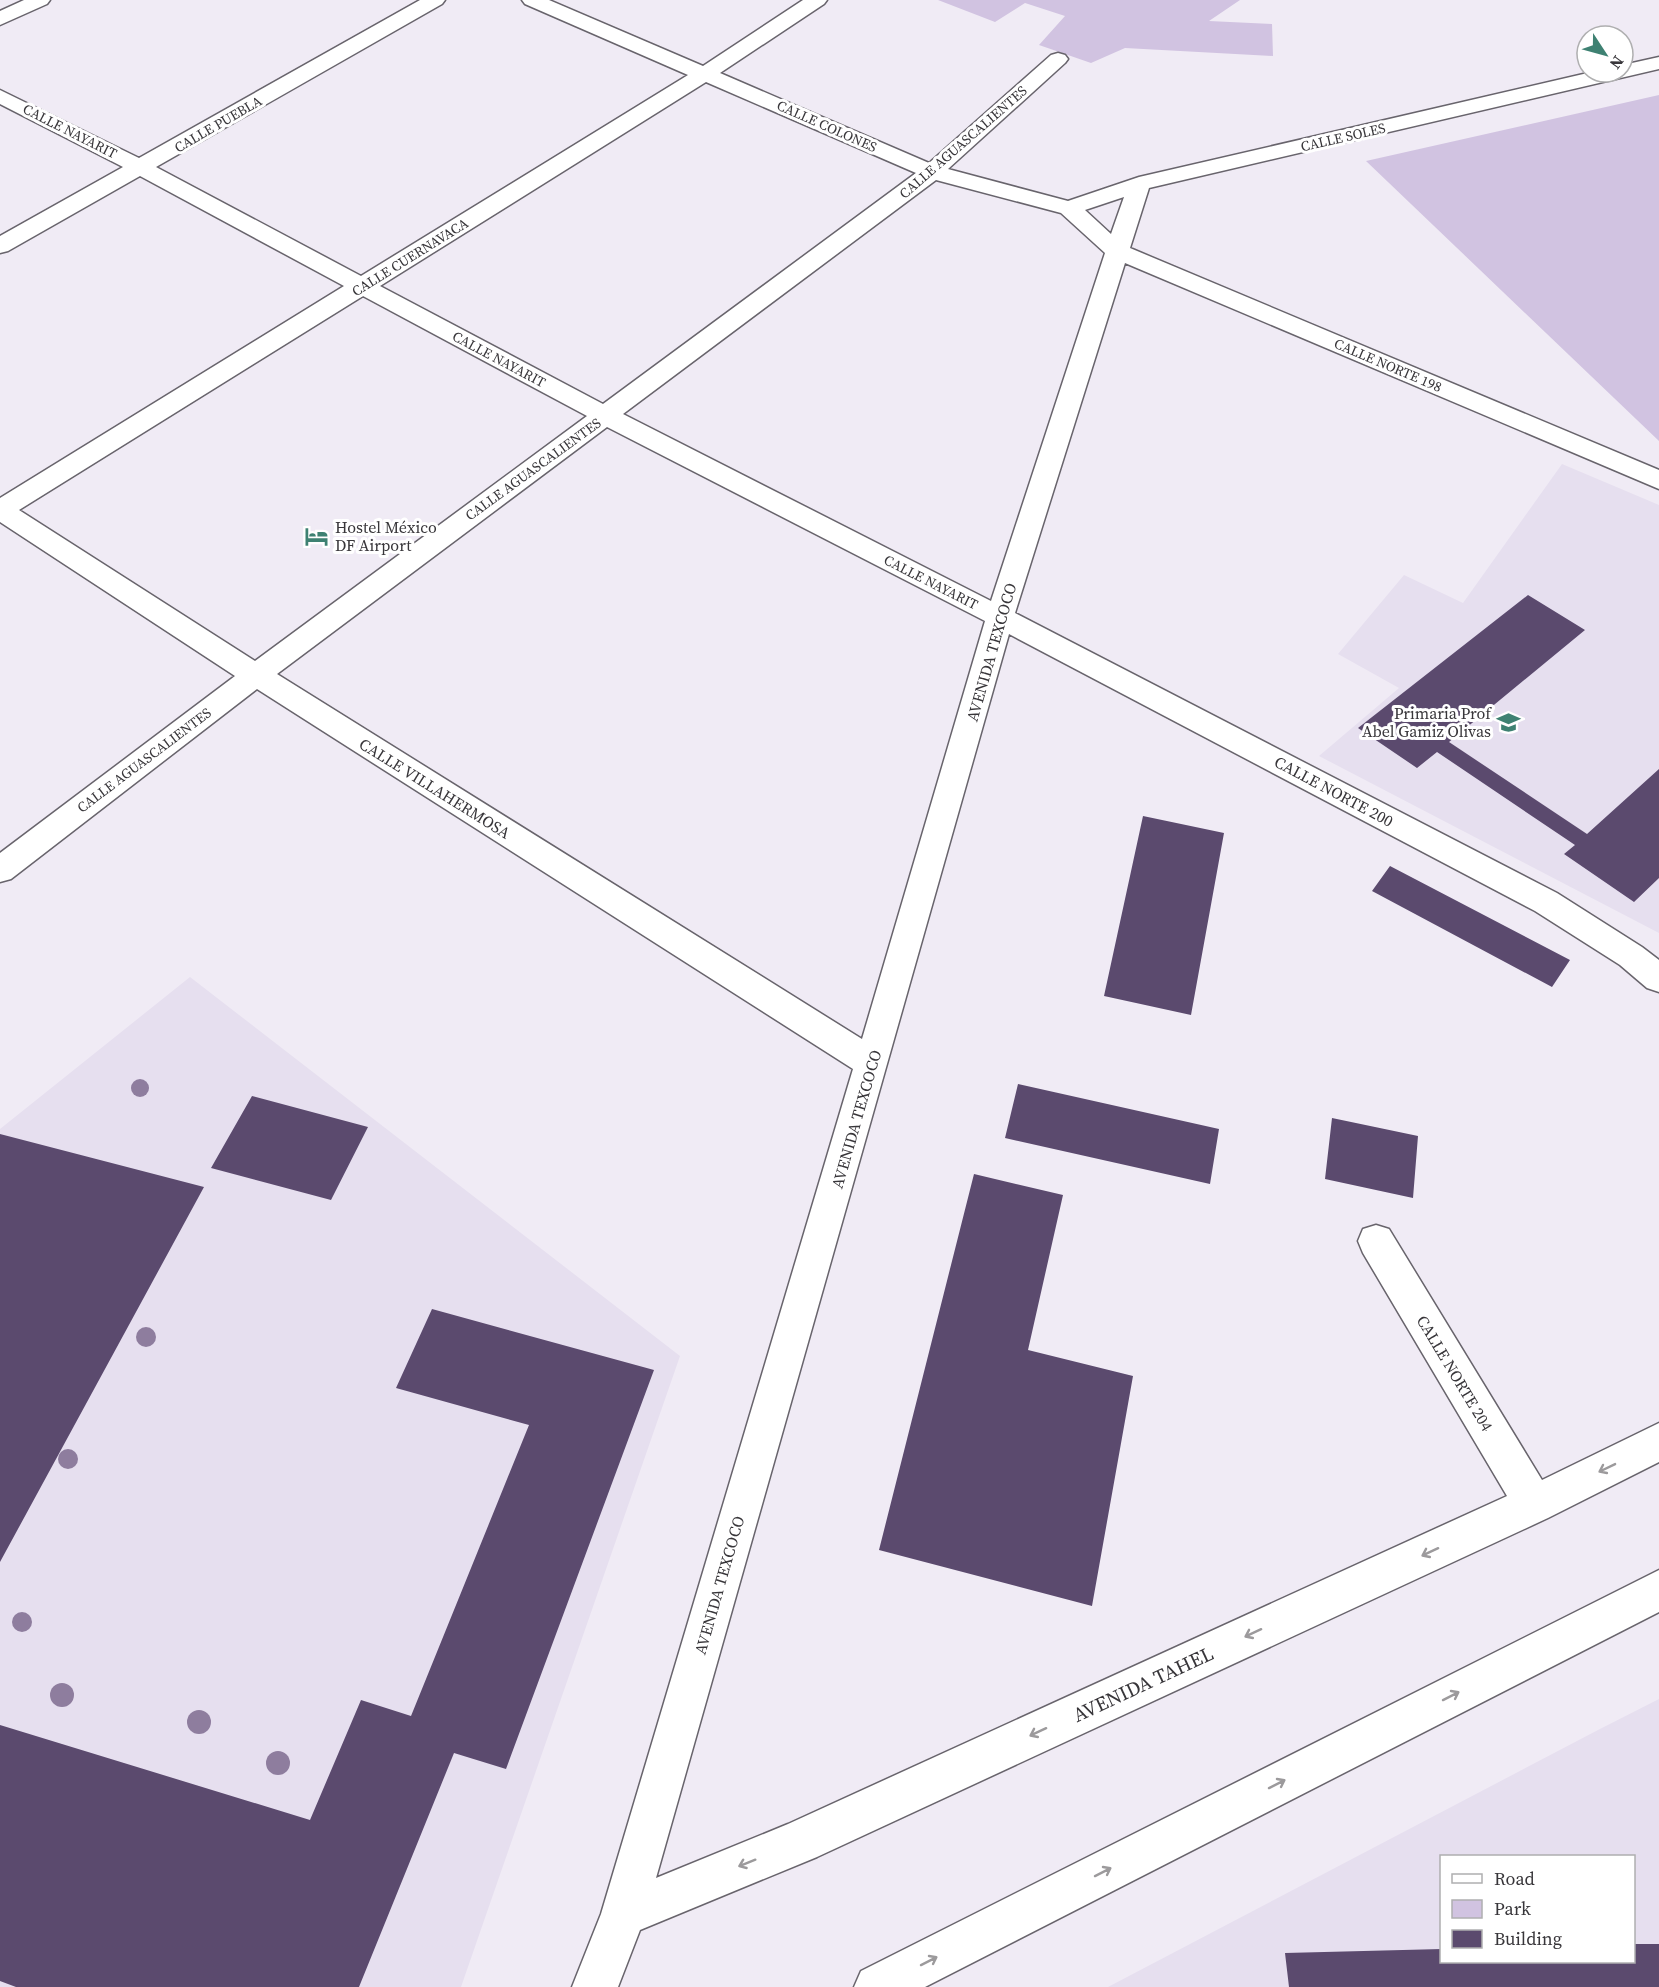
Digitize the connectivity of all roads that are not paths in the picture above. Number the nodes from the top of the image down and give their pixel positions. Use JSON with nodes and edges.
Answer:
{"nodes":[{"id":1,"x":40,"y":0,"type":"edge"},
{"id":2,"x":435,"y":0,"type":"edge"},
{"id":3,"x":532,"y":0,"type":"edge"},
{"id":4,"x":817,"y":0,"type":"edge"},
{"id":5,"x":0,"y":19,"type":"edge"},
{"id":6,"x":1058,"y":59,"type":"dead end"},
{"id":7,"x":1659,"y":63,"type":"edge"},
{"id":8,"x":1635,"y":69,"type":"edge"},
{"id":9,"x":706,"y":74,"type":"junction"},
{"id":10,"x":1575,"y":83,"type":"edge"},
{"id":11,"x":0,"y":96,"type":"edge"},
{"id":12,"x":141,"y":168,"type":"junction"},
{"id":13,"x":932,"y":172,"type":"junction"},
{"id":14,"x":1139,"y":184,"type":"junction"},
{"id":15,"x":1069,"y":208,"type":"junction"},
{"id":16,"x":0,"y":246,"type":"edge"},
{"id":17,"x":1117,"y":250,"type":"junction"},
{"id":18,"x":363,"y":285,"type":"junction"},
{"id":19,"x":606,"y":416,"type":"junction"},
{"id":20,"x":1659,"y":480,"type":"edge"},
{"id":21,"x":0,"y":510,"type":"edge"},
{"id":22,"x":1000,"y":617,"type":"junction"},
{"id":23,"x":256,"y":675,"type":"junction"},
{"id":24,"x":0,"y":870,"type":"edge"},
{"id":25,"x":1659,"y":980,"type":"edge"},
{"id":26,"x":872,"y":1063,"type":"junction"},
{"id":27,"x":1376,"y":1241,"type":"dead end"},
{"id":28,"x":1659,"y":1442,"type":"edge"},
{"id":29,"x":1533,"y":1504,"type":"junction"},
{"id":30,"x":1659,"y":1590,"type":"edge"},
{"id":31,"x":622,"y":1914,"type":"junction"},
{"id":32,"x":595,"y":1987,"type":"edge"},
{"id":33,"x":877,"y":1987,"type":"edge"}],
"edges":[{"from":1,"to":5,"type":"street"},
{"from":2,"to":12,"type":"street","name":"CALLE PUEBLA"},
{"from":3,"to":9,"type":"street","name":"CALLE COLONES"},
{"from":4,"to":9,"type":"street","name":"CALLE CUERNAVACA"},
{"from":6,"to":13,"type":"street","name":"CALLE AGUASCALIENTES"},
{"from":7,"to":8,"type":"street","name":"CALLE SOLES"},
{"from":9,"to":13,"type":"street","name":"CALLE COLONES"},
{"from":9,"to":18,"type":"street","name":"CALLE CUERNAVACA"},
{"from":10,"to":14,"type":"street","name":"CALLE SOLES"},
{"from":11,"to":12,"type":"street","name":"CALLE NAYARIT"},
{"from":12,"to":16,"type":"street","name":"CALLE PUEBLA"},
{"from":12,"to":18,"type":"street","name":"CALLE NAYARIT"},
{"from":13,"to":15,"type":"street","name":"CALLE COLONES"},
{"from":13,"to":19,"type":"street","name":"CALLE AGUASCALIENTES"},
{"from":14,"to":15,"type":"street","name":"CALLE SOLES"},
{"from":14,"to":17,"type":"street","name":"AVENIDA TEXCOCO"},
{"from":15,"to":17,"type":"street","name":"CALLE COLONES"},
{"from":17,"to":20,"type":"street","name":"CALLE NORTE 198"},
{"from":17,"to":22,"type":"street","name":"AVENIDA TEXCOCO"},
{"from":18,"to":19,"type":"street","name":"CALLE NAYARIT"},
{"from":18,"to":21,"type":"street","name":"CALLE CUERNAVACA"},
{"from":19,"to":22,"type":"street","name":"CALLE NAYARIT"},
{"from":19,"to":23,"type":"street","name":"CALLE AGUASCALIENTES"},
{"from":21,"to":23,"type":"street","name":"CALLE VILLAHERMOSA"},
{"from":22,"to":25,"type":"street","name":"CALLE NORTE 200"},
{"from":22,"to":26,"type":"street","name":"AVENIDA TEXCOCO"},
{"from":23,"to":24,"type":"street","name":"CALLE AGUASCALIENTES"},
{"from":23,"to":26,"type":"street","name":"CALLE VILLAHERMOSA"},
{"from":26,"to":31,"type":"street","name":"AVENIDA TEXCOCO"},
{"from":27,"to":29,"type":"street","name":"CALLE NORTE 204"},
{"from":28,"to":29,"type":"street","name":"AVENIDA TAHEL","one_way":true},
{"from":29,"to":31,"type":"street","name":"AVENIDA TAHEL","one_way":true},
{"from":33,"to":30,"type":"street","one_way":true},
{"from":31,"to":32,"type":"street","name":"AVENIDA TEXCOCO"}]}
